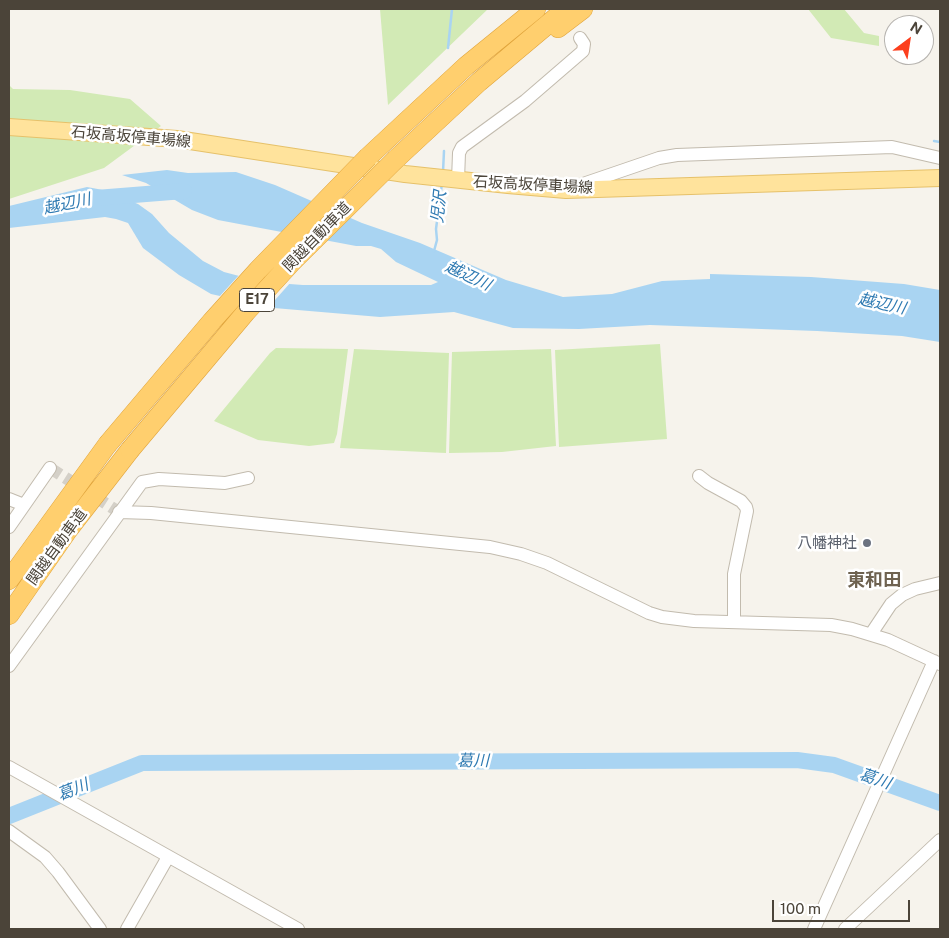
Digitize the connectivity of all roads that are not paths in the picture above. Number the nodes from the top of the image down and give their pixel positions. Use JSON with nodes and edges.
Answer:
{"nodes":[{"id":1,"x":530,"y":9,"type":"edge"},
{"id":2,"x":536,"y":9,"type":"edge"},
{"id":3,"x":566,"y":9,"type":"edge"},
{"id":4,"x":583,"y":9,"type":"edge"},
{"id":5,"x":580,"y":38,"type":"dead end"},
{"id":6,"x":466,"y":66,"type":"junction"},
{"id":7,"x":9,"y":127,"type":"edge"},
{"id":8,"x":412,"y":144,"type":"junction"},
{"id":9,"x":940,"y":158,"type":"edge"},
{"id":10,"x":940,"y":178,"type":"edge"},
{"id":11,"x":447,"y":179,"type":"junction"},
{"id":12,"x":566,"y":190,"type":"junction"},
{"id":13,"x":50,"y":468,"type":"dead end"},
{"id":14,"x":698,"y":476,"type":"dead end"},
{"id":15,"x":248,"y":478,"type":"dead end"},
{"id":16,"x":9,"y":499,"type":"edge"},
{"id":17,"x":24,"y":505,"type":"junction"},
{"id":18,"x":119,"y":512,"type":"junction"},
{"id":19,"x":9,"y":527,"type":"edge"},
{"id":20,"x":9,"y":580,"type":"edge"},
{"id":21,"x":940,"y":583,"type":"edge"},
{"id":22,"x":9,"y":615,"type":"edge"},
{"id":23,"x":734,"y":622,"type":"junction"},
{"id":24,"x":871,"y":634,"type":"junction"},
{"id":25,"x":937,"y":663,"type":"edge"},
{"id":26,"x":9,"y":666,"type":"edge"},
{"id":27,"x":9,"y":767,"type":"edge"},
{"id":28,"x":12,"y":833,"type":"edge"},
{"id":29,"x":940,"y":840,"type":"edge"},
{"id":30,"x":168,"y":856,"type":"junction"},
{"id":31,"x":100,"y":929,"type":"edge"},
{"id":32,"x":127,"y":929,"type":"edge"},
{"id":33,"x":298,"y":929,"type":"edge"},
{"id":34,"x":814,"y":929,"type":"edge"},
{"id":35,"x":845,"y":929,"type":"edge"}],
"edges":[{"from":1,"to":6,"type":"highway"},
{"from":2,"to":6,"type":"highway","name":"関越自動車道","number":"E17"},
{"from":3,"to":8,"type":"highway","name":"関越自動車道","number":"E17"},
{"from":4,"to":8,"type":"highway"},
{"from":5,"to":11,"type":"street"},
{"from":6,"to":20,"type":"highway","name":"関越自動車道","number":"E17","bridge":true},
{"from":7,"to":11,"type":"main road","name":"石坂高坂停車場線"},
{"from":8,"to":22,"type":"highway","name":"関越自動車道","number":"E17","bridge":true},
{"from":9,"to":12,"type":"street"},
{"from":10,"to":12,"type":"main road","name":"石坂高坂停車場線"},
{"from":11,"to":12,"type":"main road","name":"石坂高坂停車場線"},
{"from":13,"to":17,"type":"street"},
{"from":14,"to":23,"type":"street"},
{"from":15,"to":18,"type":"street"},
{"from":16,"to":17,"type":"street"},
{"from":17,"to":19,"type":"street"},
{"from":18,"to":23,"type":"street"},
{"from":18,"to":26,"type":"street"},
{"from":21,"to":24,"type":"street"},
{"from":23,"to":24,"type":"street"},
{"from":24,"to":25,"type":"street"},
{"from":25,"to":34,"type":"street"},
{"from":27,"to":30,"type":"street"},
{"from":28,"to":31,"type":"street"},
{"from":29,"to":35,"type":"street"},
{"from":30,"to":32,"type":"street"},
{"from":30,"to":33,"type":"street"}]}
